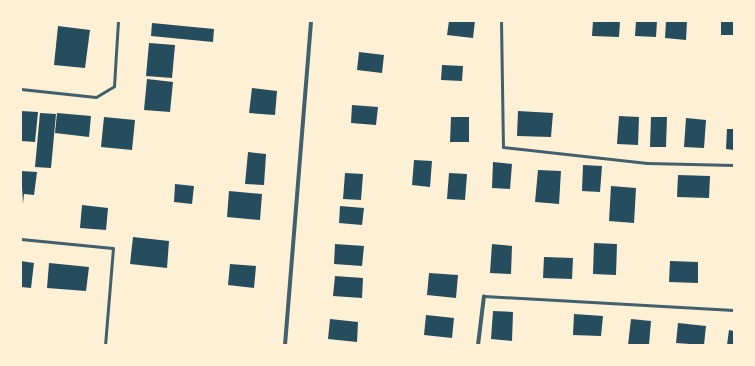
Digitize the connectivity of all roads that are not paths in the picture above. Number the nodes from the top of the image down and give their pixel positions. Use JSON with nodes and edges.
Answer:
{"nodes":[{"id":1,"x":118,"y":21,"type":"edge"},
{"id":2,"x":311,"y":21,"type":"edge"},
{"id":3,"x":501,"y":21,"type":"edge"},
{"id":4,"x":21,"y":89,"type":"edge"},
{"id":5,"x":734,"y":165,"type":"edge"},
{"id":6,"x":21,"y":239,"type":"edge"},
{"id":7,"x":484,"y":296,"type":"joint"},
{"id":8,"x":734,"y":310,"type":"edge"},
{"id":9,"x":105,"y":345,"type":"edge"},
{"id":10,"x":285,"y":345,"type":"edge"},
{"id":11,"x":478,"y":345,"type":"edge"}],
"edges":[{"from":1,"to":4,"type":"lane"},
{"from":2,"to":10,"type":"street"},
{"from":3,"to":5,"type":"lane"},
{"from":6,"to":9,"type":"lane"},
{"from":7,"to":8,"type":"lane"},
{"from":7,"to":11,"type":"street"}]}
